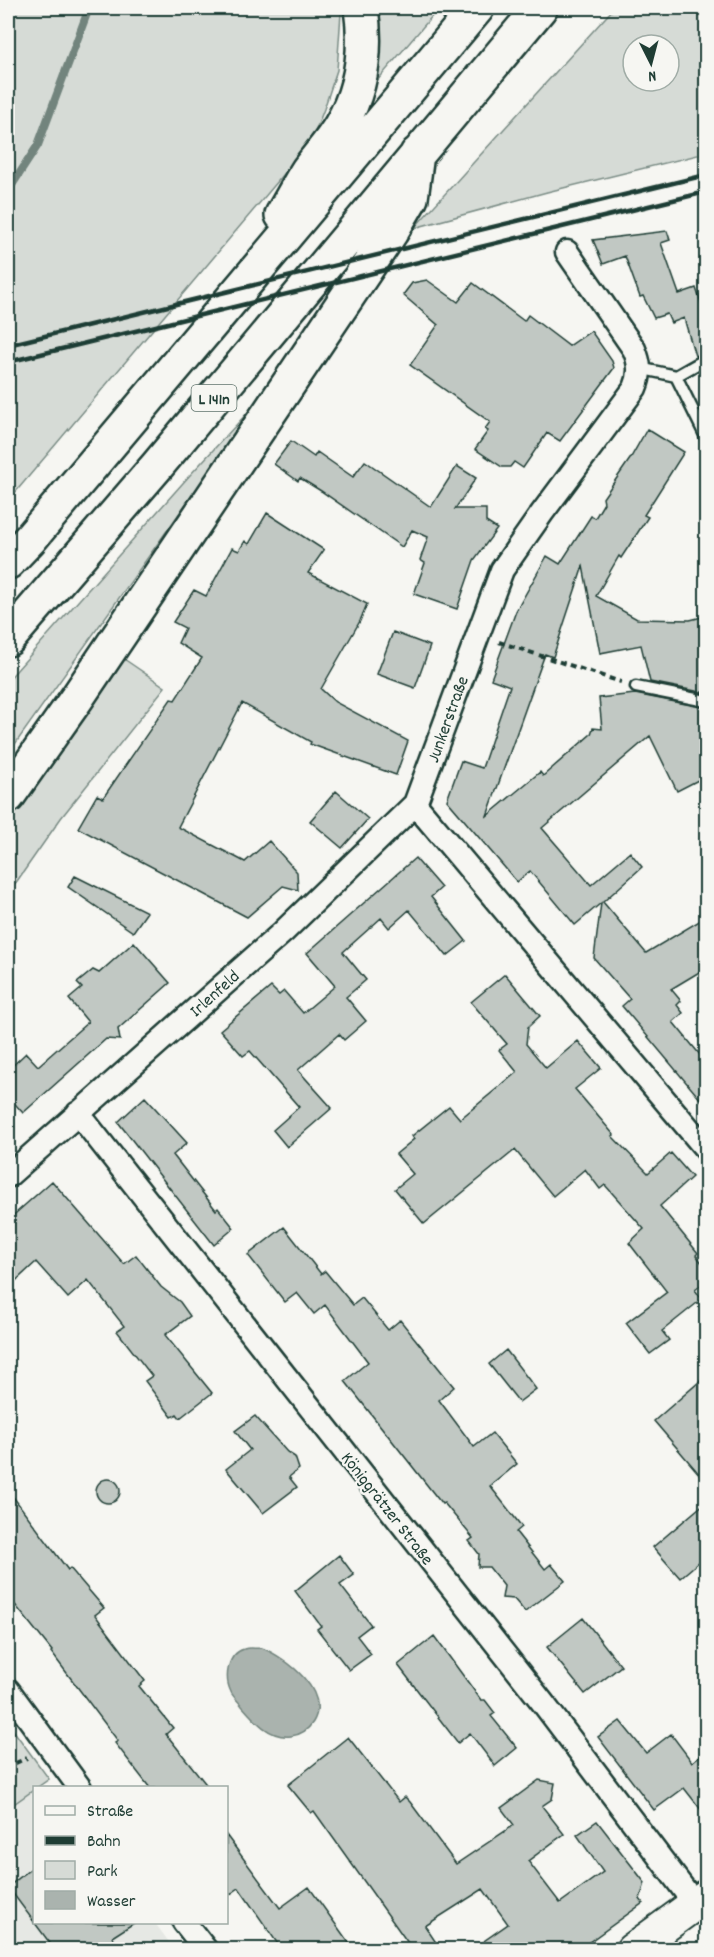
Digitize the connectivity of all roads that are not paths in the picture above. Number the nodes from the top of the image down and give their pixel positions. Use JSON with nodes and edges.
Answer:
{"nodes":[{"id":1,"x":361,"y":8,"type":"edge"},
{"id":2,"x":477,"y":8,"type":"edge"},
{"id":3,"x":540,"y":8,"type":"edge"},
{"id":4,"x":417,"y":154,"type":"junction"},
{"id":5,"x":567,"y":252,"type":"dead end"},
{"id":6,"x":265,"y":260,"type":"junction"},
{"id":7,"x":706,"y":359,"type":"edge"},
{"id":8,"x":639,"y":368,"type":"junction"},
{"id":9,"x":676,"y":376,"type":"junction"},
{"id":10,"x":695,"y":411,"type":"junction"},
{"id":11,"x":706,"y":415,"type":"edge"},
{"id":12,"x":706,"y":437,"type":"edge"},
{"id":13,"x":8,"y":562,"type":"edge"},
{"id":14,"x":8,"y":639,"type":"edge"},
{"id":15,"x":636,"y":687,"type":"road end"},
{"id":16,"x":706,"y":701,"type":"edge"},
{"id":17,"x":8,"y":796,"type":"edge"},
{"id":18,"x":415,"y":804,"type":"junction"},
{"id":19,"x":78,"y":1113,"type":"junction"},
{"id":20,"x":706,"y":1149,"type":"edge"},
{"id":21,"x":8,"y":1176,"type":"edge"},
{"id":22,"x":8,"y":1690,"type":"edge"},
{"id":23,"x":79,"y":1786,"type":"edge"},
{"id":24,"x":701,"y":1900,"type":"edge"},
{"id":25,"x":185,"y":1924,"type":"edge"},
{"id":26,"x":206,"y":1950,"type":"edge"},
{"id":27,"x":632,"y":1950,"type":"edge"}],
"edges":[{"from":1,"to":6,"type":"highway"},
{"from":2,"to":6,"type":"highway","number":"L 141n"},
{"from":3,"to":4,"type":"highway","number":"L 141n"},
{"from":4,"to":14,"type":"highway","number":"L 141n"},
{"from":4,"to":17,"type":"highway"},
{"from":5,"to":8,"type":"street"},
{"from":6,"to":13,"type":"highway","number":"L 141n"},
{"from":7,"to":9,"type":"lane"},
{"from":8,"to":9,"type":"lane"},
{"from":8,"to":18,"type":"street","name":"Junkerstraße"},
{"from":9,"to":10,"type":"lane"},
{"from":10,"to":11,"type":"lane"},
{"from":10,"to":12,"type":"lane"},
{"from":15,"to":16,"type":"lane"},
{"from":18,"to":19,"type":"street","name":"Irlenfeld"},
{"from":18,"to":20,"type":"street"},
{"from":19,"to":21,"type":"street","name":"Irlenfeld"},
{"from":19,"to":24,"type":"street","name":"Königgrätzer Straße"},
{"from":22,"to":23,"type":"street"},
{"from":24,"to":27,"type":"main road"},
{"from":25,"to":26,"type":"street"}]}
